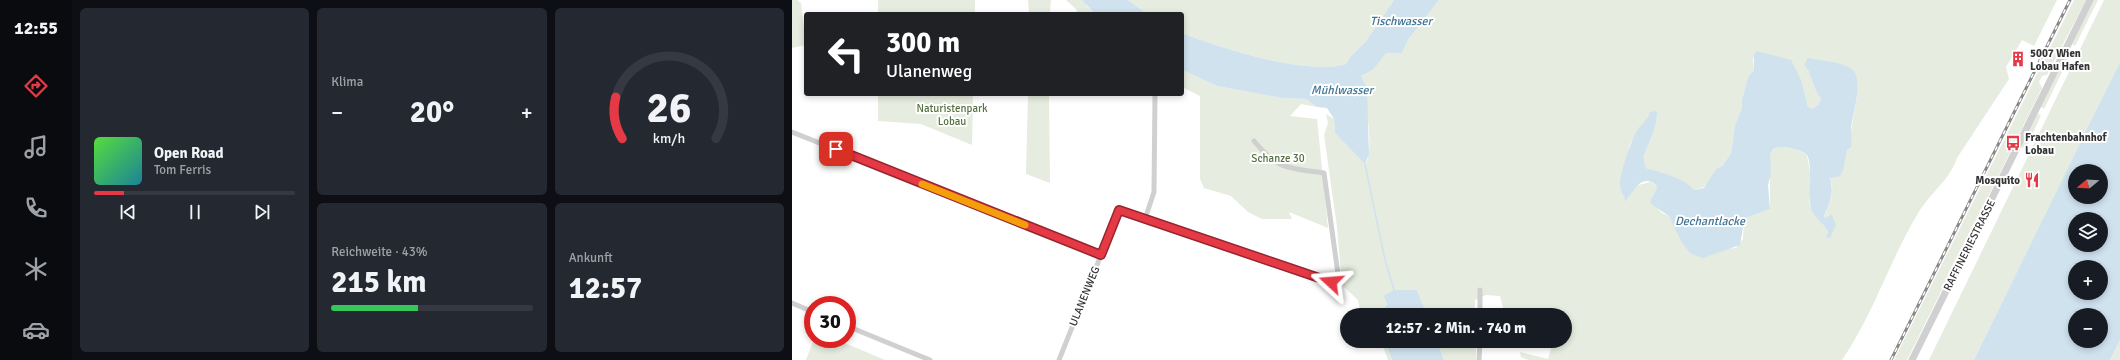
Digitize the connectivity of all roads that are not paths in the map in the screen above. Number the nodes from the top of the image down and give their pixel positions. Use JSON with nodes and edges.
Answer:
{"nodes":[{"id":1,"x":2090,"y":0,"type":"edge"},
{"id":2,"x":1155,"y":96,"type":"edge"},
{"id":3,"x":792,"y":132,"type":"edge"},
{"id":4,"x":1254,"y":141,"type":"dead end"},
{"id":5,"x":1145,"y":219,"type":"junction"},
{"id":6,"x":1101,"y":255,"type":"junction"},
{"id":7,"x":1480,"y":290,"type":"dead end"},
{"id":8,"x":792,"y":303,"type":"edge"},
{"id":9,"x":804,"y":308,"type":"edge"},
{"id":10,"x":1480,"y":308,"type":"edge"},
{"id":11,"x":856,"y":330,"type":"edge"},
{"id":12,"x":1480,"y":348,"type":"edge"},
{"id":13,"x":930,"y":360,"type":"edge"},
{"id":14,"x":1058,"y":360,"type":"edge"},
{"id":15,"x":1480,"y":360,"type":"edge"},
{"id":16,"x":1912,"y":360,"type":"edge"}],
"edges":[{"from":1,"to":16,"type":"street","name":"RAFFINERIESTRASSE"},
{"from":2,"to":5,"type":"street"},
{"from":3,"to":6,"type":"street"},
{"from":4,"to":5,"type":"street"},
{"from":5,"to":6,"type":"street","name":"ULANENWEG"},
{"from":6,"to":14,"type":"street","name":"ULANENWEG"},
{"from":7,"to":10,"type":"street"},
{"from":8,"to":9,"type":"street"},
{"from":11,"to":13,"type":"street"},
{"from":12,"to":15,"type":"street"}]}
